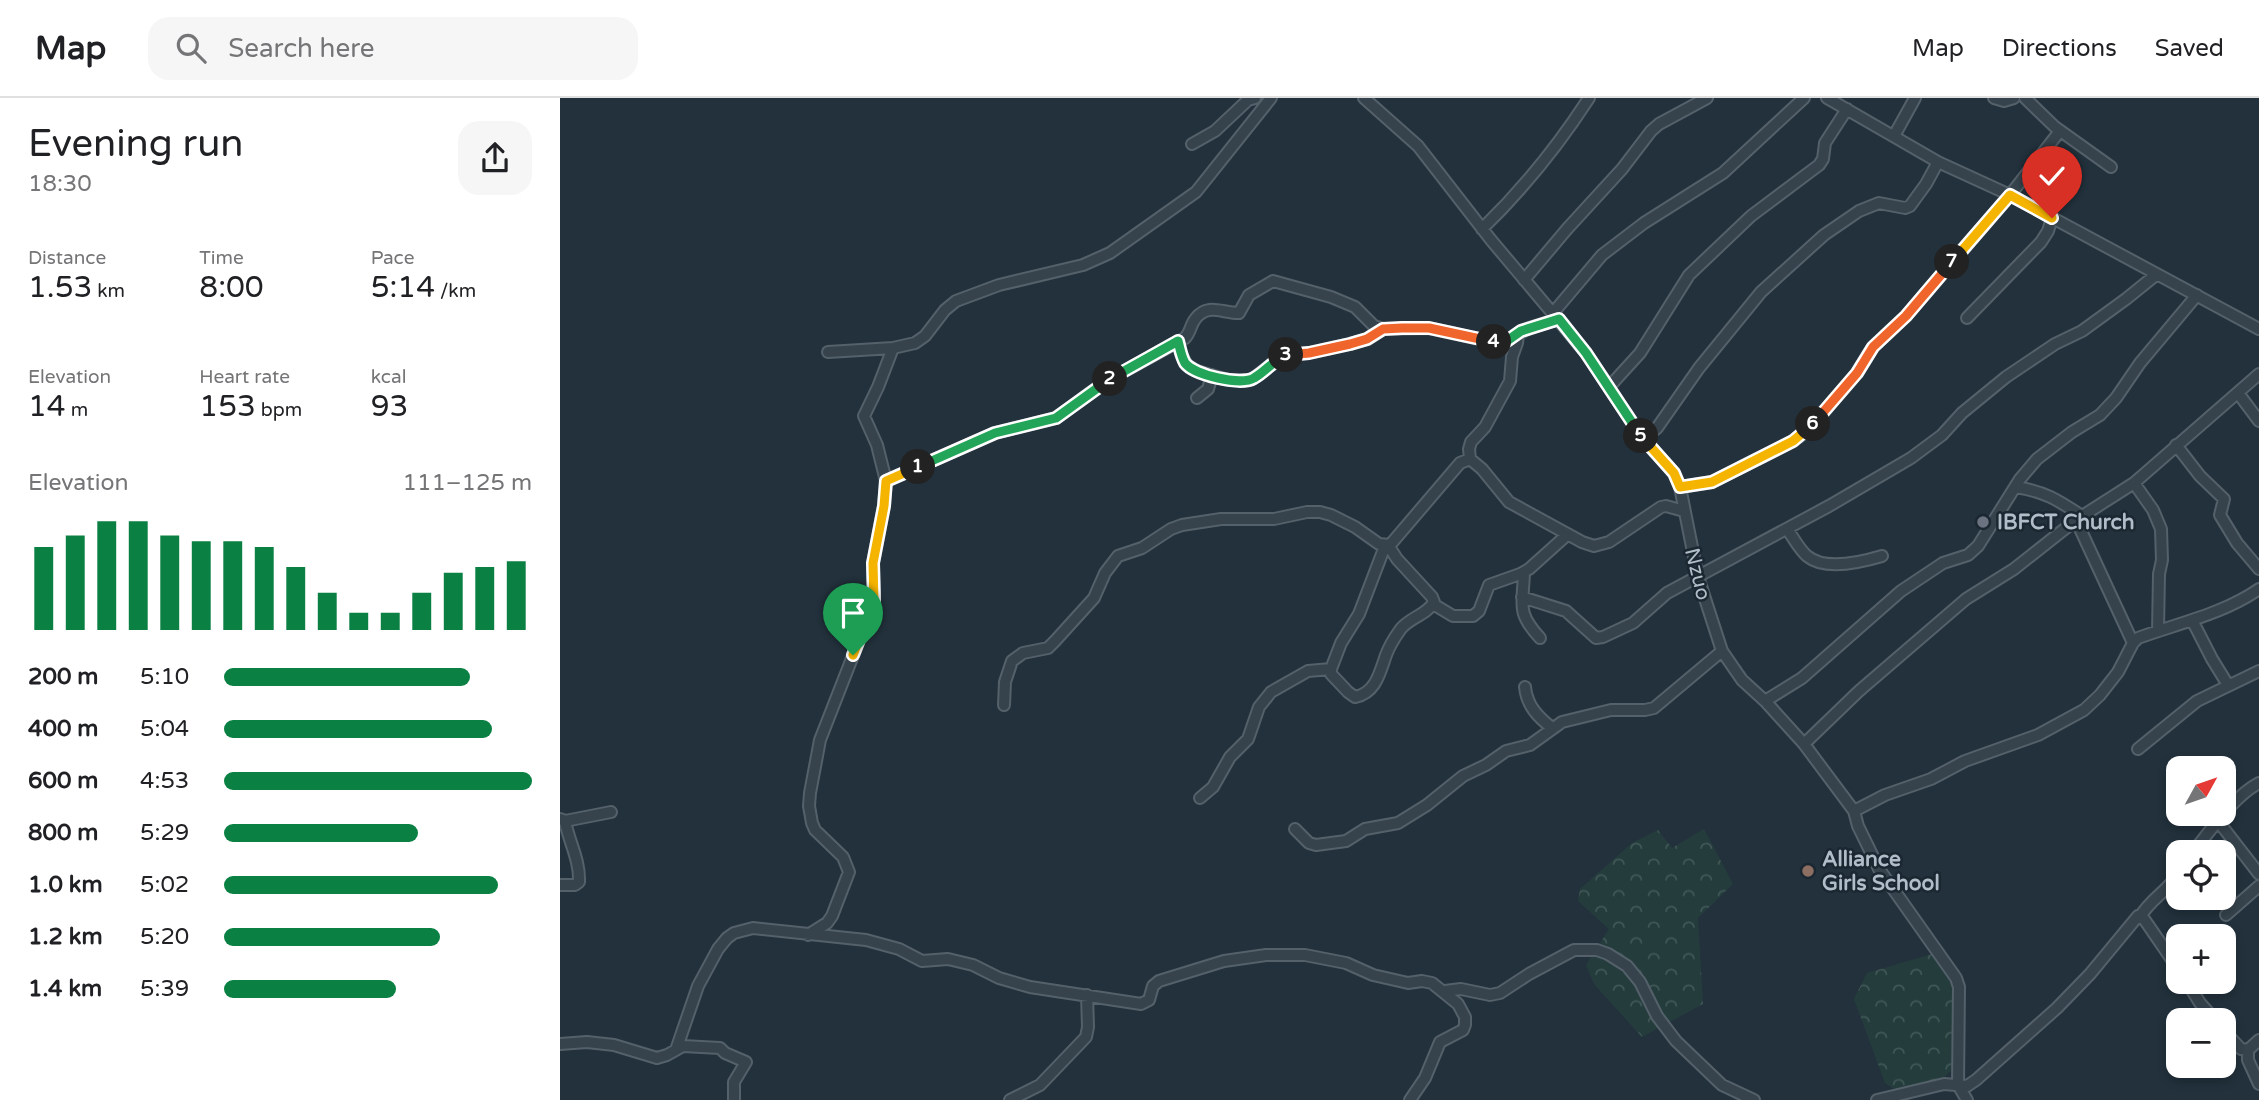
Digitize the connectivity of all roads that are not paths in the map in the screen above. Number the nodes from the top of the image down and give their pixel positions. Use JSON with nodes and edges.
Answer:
{"nodes":[{"id":1,"x":1255,"y":98,"type":"edge"},
{"id":2,"x":1364,"y":98,"type":"edge"},
{"id":3,"x":1589,"y":98,"type":"edge"},
{"id":4,"x":1707,"y":98,"type":"edge"},
{"id":5,"x":1804,"y":98,"type":"edge"},
{"id":6,"x":1827,"y":98,"type":"edge"},
{"id":7,"x":1915,"y":98,"type":"edge"},
{"id":8,"x":1994,"y":98,"type":"edge"},
{"id":9,"x":2014,"y":98,"type":"edge"},
{"id":10,"x":2025,"y":98,"type":"edge"},
{"id":11,"x":1268,"y":99,"type":"edge"},
{"id":12,"x":1377,"y":104,"type":"edge"},
{"id":13,"x":1847,"y":109,"type":"junction"},
{"id":14,"x":2060,"y":131,"type":"junction"},
{"id":15,"x":1894,"y":136,"type":"junction"},
{"id":16,"x":1192,"y":145,"type":"dead end"},
{"id":17,"x":1938,"y":162,"type":"junction"},
{"id":18,"x":2111,"y":167,"type":"dead end"},
{"id":19,"x":2010,"y":195,"type":"junction"},
{"id":20,"x":2052,"y":218,"type":"junction"},
{"id":21,"x":1482,"y":229,"type":"junction"},
{"id":22,"x":2157,"y":274,"type":"junction"},
{"id":23,"x":1524,"y":280,"type":"junction"},
{"id":24,"x":2197,"y":295,"type":"junction"},
{"id":25,"x":1556,"y":316,"type":"junction"},
{"id":26,"x":1967,"y":318,"type":"dead end"},
{"id":27,"x":1383,"y":329,"type":"junction"},
{"id":28,"x":2259,"y":329,"type":"edge"},
{"id":29,"x":1518,"y":334,"type":"junction"},
{"id":30,"x":1178,"y":341,"type":"junction"},
{"id":31,"x":893,"y":348,"type":"junction"},
{"id":32,"x":828,"y":352,"type":"dead end"},
{"id":33,"x":2259,"y":374,"type":"edge"},
{"id":34,"x":1212,"y":375,"type":"junction"},
{"id":35,"x":1609,"y":387,"type":"junction"},
{"id":36,"x":2238,"y":393,"type":"junction"},
{"id":37,"x":1196,"y":398,"type":"dead end"},
{"id":38,"x":2259,"y":421,"type":"edge"},
{"id":39,"x":1643,"y":439,"type":"junction"},
{"id":40,"x":2176,"y":445,"type":"junction"},
{"id":41,"x":1470,"y":459,"type":"junction"},
{"id":42,"x":886,"y":481,"type":"junction"},
{"id":43,"x":2134,"y":482,"type":"junction"},
{"id":44,"x":1680,"y":487,"type":"junction"},
{"id":45,"x":2015,"y":487,"type":"junction"},
{"id":46,"x":1684,"y":511,"type":"junction"},
{"id":47,"x":2079,"y":518,"type":"junction"},
{"id":48,"x":1787,"y":529,"type":"junction"},
{"id":49,"x":1568,"y":534,"type":"junction"},
{"id":50,"x":1387,"y":545,"type":"junction"},
{"id":51,"x":1882,"y":556,"type":"dead end"},
{"id":52,"x":2259,"y":569,"type":"edge"},
{"id":53,"x":1524,"y":572,"type":"junction"},
{"id":54,"x":1698,"y":578,"type":"junction"},
{"id":55,"x":2259,"y":589,"type":"edge"},
{"id":56,"x":1522,"y":597,"type":"junction"},
{"id":57,"x":1433,"y":604,"type":"junction"},
{"id":58,"x":2192,"y":620,"type":"junction"},
{"id":59,"x":2158,"y":631,"type":"junction"},
{"id":60,"x":1540,"y":638,"type":"dead end"},
{"id":61,"x":2133,"y":643,"type":"junction"},
{"id":62,"x":1722,"y":651,"type":"junction"},
{"id":63,"x":1331,"y":669,"type":"junction"},
{"id":64,"x":2259,"y":671,"type":"edge"},
{"id":65,"x":2228,"y":685,"type":"junction"},
{"id":66,"x":1525,"y":687,"type":"dead end"},
{"id":67,"x":1765,"y":701,"type":"junction"},
{"id":68,"x":1004,"y":705,"type":"dead end"},
{"id":69,"x":1552,"y":728,"type":"junction"},
{"id":70,"x":1804,"y":744,"type":"junction"},
{"id":71,"x":2138,"y":749,"type":"dead end"},
{"id":72,"x":2259,"y":783,"type":"edge"},
{"id":73,"x":1200,"y":798,"type":"dead end"},
{"id":74,"x":2236,"y":802,"type":"edge"},
{"id":75,"x":1854,"y":811,"type":"junction"},
{"id":76,"x":611,"y":812,"type":"dead end"},
{"id":77,"x":562,"y":820,"type":"edge"},
{"id":78,"x":2214,"y":826,"type":"edge"},
{"id":79,"x":2221,"y":826,"type":"edge"},
{"id":80,"x":1295,"y":829,"type":"dead end"},
{"id":81,"x":2203,"y":840,"type":"edge"},
{"id":82,"x":2259,"y":874,"type":"edge"},
{"id":83,"x":560,"y":885,"type":"edge"},
{"id":84,"x":2259,"y":886,"type":"edge"},
{"id":85,"x":2166,"y":889,"type":"edge"},
{"id":86,"x":2226,"y":915,"type":"dead end"},
{"id":87,"x":2140,"y":917,"type":"junction"},
{"id":88,"x":808,"y":935,"type":"junction"},
{"id":89,"x":2166,"y":951,"type":"edge"},
{"id":90,"x":1445,"y":991,"type":"junction"},
{"id":91,"x":1087,"y":995,"type":"junction"},
{"id":92,"x":2259,"y":1040,"type":"edge"},
{"id":93,"x":560,"y":1044,"type":"edge"},
{"id":94,"x":2236,"y":1044,"type":"edge"},
{"id":95,"x":676,"y":1050,"type":"junction"},
{"id":96,"x":2248,"y":1050,"type":"junction"},
{"id":97,"x":2259,"y":1084,"type":"edge"},
{"id":98,"x":1958,"y":1085,"type":"junction"},
{"id":99,"x":734,"y":1100,"type":"edge"},
{"id":100,"x":1010,"y":1100,"type":"edge"},
{"id":101,"x":1410,"y":1100,"type":"edge"},
{"id":102,"x":1754,"y":1100,"type":"edge"},
{"id":103,"x":1877,"y":1100,"type":"edge"},
{"id":104,"x":1968,"y":1100,"type":"edge"}],
"edges":[{"from":1,"to":16,"type":"street"},
{"from":2,"to":12,"type":"street","name":"Nzuo"},
{"from":3,"to":21,"type":"street"},
{"from":4,"to":23,"type":"street"},
{"from":5,"to":25,"type":"street"},
{"from":6,"to":13,"type":"street"},
{"from":7,"to":15,"type":"street"},
{"from":8,"to":9,"type":"street"},
{"from":10,"to":14,"type":"street"},
{"from":11,"to":31,"type":"street"},
{"from":12,"to":21,"type":"street","name":"Nzuo"},
{"from":13,"to":15,"type":"street"},
{"from":13,"to":35,"type":"street"},
{"from":14,"to":18,"type":"street"},
{"from":14,"to":19,"type":"street"},
{"from":15,"to":17,"type":"street"},
{"from":17,"to":19,"type":"street"},
{"from":17,"to":39,"type":"street"},
{"from":19,"to":20,"type":"street"},
{"from":19,"to":44,"type":"street"},
{"from":20,"to":22,"type":"street"},
{"from":20,"to":26,"type":"street"},
{"from":21,"to":23,"type":"street","name":"Nzuo"},
{"from":22,"to":24,"type":"street"},
{"from":22,"to":48,"type":"street"},
{"from":23,"to":25,"type":"street","name":"Nzuo"},
{"from":24,"to":28,"type":"street"},
{"from":24,"to":45,"type":"street"},
{"from":25,"to":29,"type":"street"},
{"from":25,"to":35,"type":"street","name":"Nzuo"},
{"from":27,"to":29,"type":"street"},
{"from":27,"to":30,"type":"street"},
{"from":27,"to":34,"type":"street"},
{"from":29,"to":41,"type":"street"},
{"from":30,"to":34,"type":"street"},
{"from":30,"to":42,"type":"street"},
{"from":31,"to":32,"type":"street"},
{"from":31,"to":42,"type":"street"},
{"from":33,"to":36,"type":"street"},
{"from":34,"to":37,"type":"street"},
{"from":35,"to":39,"type":"street","name":"Nzuo"},
{"from":36,"to":38,"type":"street"},
{"from":36,"to":40,"type":"street"},
{"from":39,"to":44,"type":"street","name":"Nzuo"},
{"from":40,"to":43,"type":"street"},
{"from":40,"to":52,"type":"street"},
{"from":41,"to":49,"type":"street"},
{"from":41,"to":50,"type":"street"},
{"from":42,"to":88,"type":"street"},
{"from":43,"to":47,"type":"street"},
{"from":43,"to":59,"type":"street"},
{"from":44,"to":46,"type":"street","name":"Nzuo"},
{"from":45,"to":47,"type":"street"},
{"from":45,"to":67,"type":"street"},
{"from":46,"to":49,"type":"street"},
{"from":46,"to":54,"type":"street","name":"Nzuo"},
{"from":47,"to":61,"type":"street"},
{"from":47,"to":70,"type":"street"},
{"from":48,"to":51,"type":"street"},
{"from":48,"to":54,"type":"street"},
{"from":49,"to":53,"type":"street"},
{"from":50,"to":57,"type":"street"},
{"from":50,"to":63,"type":"street"},
{"from":50,"to":68,"type":"street"},
{"from":53,"to":56,"type":"street"},
{"from":53,"to":57,"type":"street"},
{"from":54,"to":56,"type":"street"},
{"from":54,"to":62,"type":"street","name":"Nzuo"},
{"from":55,"to":58,"type":"street"},
{"from":56,"to":60,"type":"street"},
{"from":57,"to":63,"type":"street"},
{"from":58,"to":59,"type":"street"},
{"from":58,"to":65,"type":"street"},
{"from":59,"to":61,"type":"street"},
{"from":61,"to":75,"type":"street"},
{"from":62,"to":67,"type":"street","name":"Nzuo"},
{"from":62,"to":69,"type":"street"},
{"from":63,"to":73,"type":"street"},
{"from":64,"to":65,"type":"street"},
{"from":65,"to":71,"type":"street"},
{"from":66,"to":69,"type":"street"},
{"from":67,"to":70,"type":"street","name":"Nzuo"},
{"from":69,"to":80,"type":"street"},
{"from":70,"to":75,"type":"street","name":"Nzuo"},
{"from":72,"to":74,"type":"street"},
{"from":75,"to":98,"type":"street","name":"Nzuo"},
{"from":76,"to":77,"type":"street"},
{"from":77,"to":83,"type":"street"},
{"from":78,"to":81,"type":"street"},
{"from":79,"to":82,"type":"street"},
{"from":84,"to":86,"type":"street"},
{"from":85,"to":87,"type":"street"},
{"from":87,"to":89,"type":"street"},
{"from":87,"to":98,"type":"street"},
{"from":88,"to":91,"type":"street"},
{"from":88,"to":95,"type":"street"},
{"from":90,"to":91,"type":"street"},
{"from":90,"to":101,"type":"street"},
{"from":90,"to":102,"type":"street"},
{"from":91,"to":100,"type":"street"},
{"from":92,"to":96,"type":"street"},
{"from":93,"to":95,"type":"street"},
{"from":94,"to":96,"type":"street"},
{"from":95,"to":99,"type":"street"},
{"from":96,"to":97,"type":"street"},
{"from":98,"to":103,"type":"street"},
{"from":98,"to":104,"type":"street"}]}
